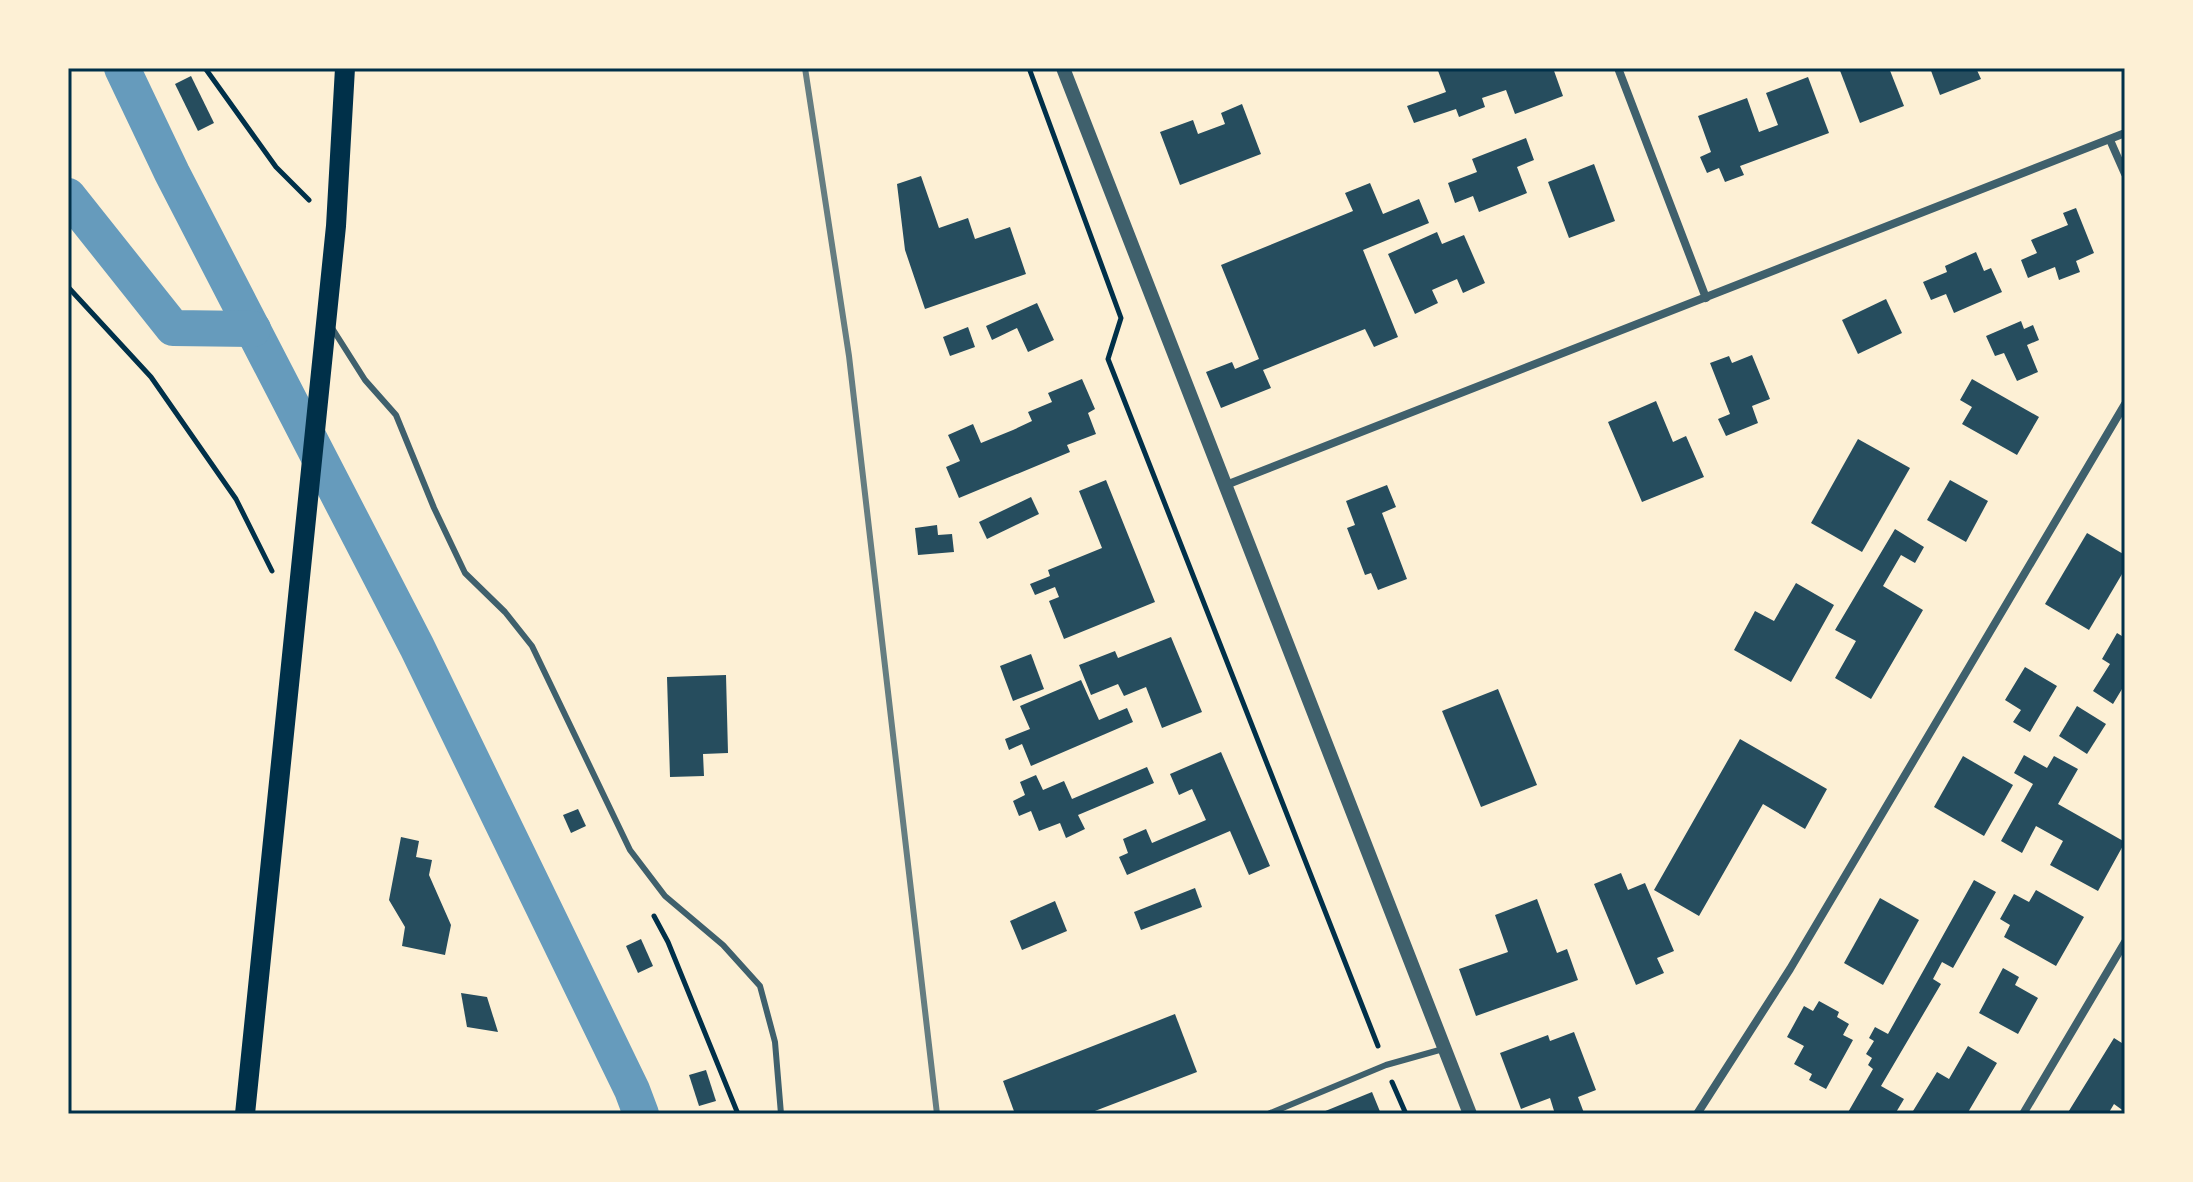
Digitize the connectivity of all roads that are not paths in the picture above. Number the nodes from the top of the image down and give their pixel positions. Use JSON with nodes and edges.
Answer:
{"nodes":[{"id":1,"x":345,"y":68,"type":"edge"},
{"id":2,"x":1063,"y":68,"type":"edge"},
{"id":3,"x":1618,"y":68,"type":"edge"},
{"id":4,"x":2125,"y":133,"type":"edge"},
{"id":5,"x":2110,"y":140,"type":"junction"},
{"id":6,"x":2125,"y":174,"type":"edge"},
{"id":7,"x":1706,"y":298,"type":"junction"},
{"id":8,"x":326,"y":318,"type":"junction"},
{"id":9,"x":2125,"y":404,"type":"edge"},
{"id":10,"x":1226,"y":485,"type":"junction"},
{"id":11,"x":2125,"y":942,"type":"edge"},
{"id":12,"x":1443,"y":1049,"type":"junction"},
{"id":13,"x":245,"y":1114,"type":"edge"},
{"id":14,"x":781,"y":1114,"type":"edge"},
{"id":15,"x":1268,"y":1114,"type":"edge"},
{"id":16,"x":1470,"y":1114,"type":"edge"},
{"id":17,"x":1697,"y":1114,"type":"edge"},
{"id":18,"x":2023,"y":1114,"type":"edge"}],
"edges":[{"from":1,"to":8,"type":"main road"},
{"from":2,"to":10,"type":"street"},
{"from":3,"to":7,"type":"street"},
{"from":4,"to":5,"type":"street"},
{"from":5,"to":6,"type":"street"},
{"from":5,"to":7,"type":"street"},
{"from":7,"to":10,"type":"street"},
{"from":8,"to":13,"type":"main road"},
{"from":8,"to":14,"type":"lane"},
{"from":9,"to":17,"type":"street"},
{"from":10,"to":12,"type":"street"},
{"from":11,"to":18,"type":"street"},
{"from":12,"to":15,"type":"lane"},
{"from":12,"to":16,"type":"street"}]}
